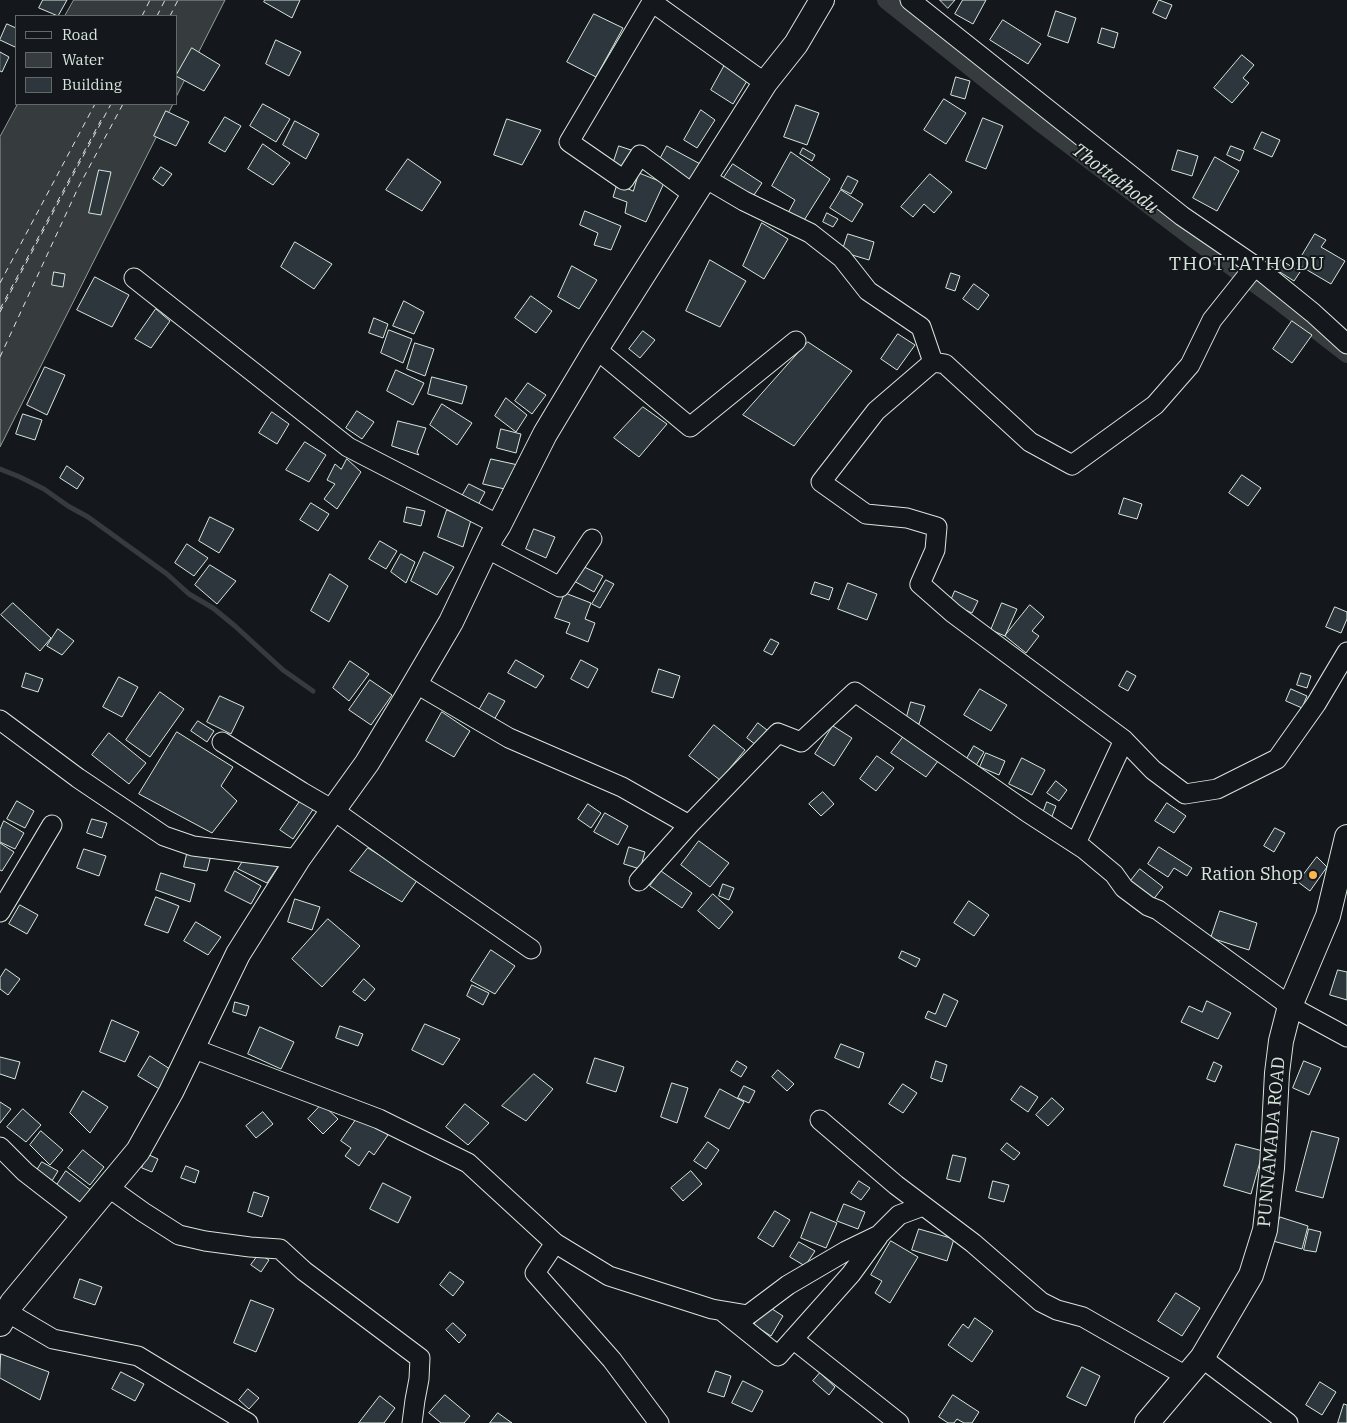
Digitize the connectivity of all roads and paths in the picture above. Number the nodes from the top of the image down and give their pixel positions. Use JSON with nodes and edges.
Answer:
{"nodes":[{"id":1,"x":822,"y":0,"type":"edge"},
{"id":2,"x":910,"y":0,"type":"edge"},
{"id":3,"x":764,"y":83,"type":"junction"},
{"id":4,"x":699,"y":187,"type":"junction"},
{"id":5,"x":1250,"y":272,"type":"junction"},
{"id":6,"x":134,"y":278,"type":"dead end"},
{"id":7,"x":796,"y":341,"type":"dead end"},
{"id":8,"x":1347,"y":344,"type":"edge"},
{"id":9,"x":596,"y":349,"type":"junction"},
{"id":10,"x":933,"y":362,"type":"junction"},
{"id":11,"x":499,"y":525,"type":"junction"},
{"id":12,"x":592,"y":539,"type":"dead end"},
{"id":13,"x":486,"y":548,"type":"junction"},
{"id":14,"x":1347,"y":652,"type":"edge"},
{"id":15,"x":415,"y":683,"type":"junction"},
{"id":16,"x":0,"y":720,"type":"edge"},
{"id":17,"x":1124,"y":740,"type":"junction"},
{"id":18,"x":222,"y":742,"type":"dead end"},
{"id":19,"x":333,"y":810,"type":"junction"},
{"id":20,"x":52,"y":825,"type":"dead end"},
{"id":21,"x":689,"y":825,"type":"junction"},
{"id":22,"x":1347,"y":837,"type":"edge"},
{"id":23,"x":1076,"y":843,"type":"junction"},
{"id":24,"x":298,"y":859,"type":"junction"},
{"id":25,"x":639,"y":882,"type":"dead end"},
{"id":26,"x":0,"y":912,"type":"edge"},
{"id":27,"x":531,"y":949,"type":"dead end"},
{"id":28,"x":1290,"y":1006,"type":"junction"},
{"id":29,"x":1347,"y":1037,"type":"edge"},
{"id":30,"x":192,"y":1048,"type":"junction"},
{"id":31,"x":820,"y":1120,"type":"dead end"},
{"id":32,"x":0,"y":1147,"type":"edge"},
{"id":33,"x":108,"y":1186,"type":"junction"},
{"id":34,"x":923,"y":1206,"type":"junction"},
{"id":35,"x":83,"y":1217,"type":"junction"},
{"id":36,"x":879,"y":1235,"type":"junction"},
{"id":37,"x":555,"y":1243,"type":"junction"},
{"id":38,"x":721,"y":1310,"type":"junction"},
{"id":39,"x":3,"y":1318,"type":"edge"},
{"id":40,"x":793,"y":1339,"type":"junction"},
{"id":41,"x":1202,"y":1358,"type":"junction"},
{"id":42,"x":1186,"y":1376,"type":"junction"},
{"id":43,"x":248,"y":1423,"type":"edge"},
{"id":44,"x":412,"y":1423,"type":"edge"},
{"id":45,"x":659,"y":1423,"type":"edge"},
{"id":46,"x":899,"y":1423,"type":"edge"},
{"id":47,"x":1148,"y":1423,"type":"edge"},
{"id":48,"x":1288,"y":1423,"type":"edge"}],
"edges":[{"from":1,"to":3,"type":"main road"},
{"from":2,"to":5,"type":"street"},
{"from":3,"to":4,"type":"main road"},
{"from":3,"to":4,"type":"street"},
{"from":4,"to":9,"type":"main road"},
{"from":4,"to":10,"type":"street"},
{"from":5,"to":8,"type":"street"},
{"from":5,"to":10,"type":"street"},
{"from":6,"to":11,"type":"street"},
{"from":7,"to":9,"type":"street"},
{"from":9,"to":11,"type":"main road"},
{"from":10,"to":17,"type":"street"},
{"from":11,"to":13,"type":"main road"},
{"from":12,"to":13,"type":"street"},
{"from":13,"to":15,"type":"main road"},
{"from":14,"to":17,"type":"street"},
{"from":15,"to":19,"type":"main road"},
{"from":15,"to":21,"type":"street"},
{"from":16,"to":24,"type":"street"},
{"from":17,"to":23,"type":"street"},
{"from":18,"to":19,"type":"street"},
{"from":19,"to":24,"type":"main road"},
{"from":19,"to":27,"type":"street"},
{"from":20,"to":26,"type":"street"},
{"from":21,"to":23,"type":"street"},
{"from":21,"to":25,"type":"street"},
{"from":22,"to":28,"type":"main road","name":"PUNNAMADA ROAD"},
{"from":23,"to":28,"type":"street"},
{"from":24,"to":30,"type":"main road"},
{"from":28,"to":29,"type":"street"},
{"from":28,"to":41,"type":"main road","name":"PUNNAMADA ROAD"},
{"from":30,"to":33,"type":"main road"},
{"from":30,"to":37,"type":"street"},
{"from":31,"to":34,"type":"street"},
{"from":32,"to":35,"type":"street"},
{"from":33,"to":35,"type":"main road"},
{"from":33,"to":44,"type":"street"},
{"from":34,"to":36,"type":"street"},
{"from":34,"to":42,"type":"street"},
{"from":35,"to":39,"type":"main road"},
{"from":36,"to":38,"type":"street"},
{"from":36,"to":40,"type":"street"},
{"from":37,"to":38,"type":"street"},
{"from":37,"to":45,"type":"street"},
{"from":38,"to":40,"type":"street"},
{"from":39,"to":43,"type":"street"},
{"from":40,"to":46,"type":"street"},
{"from":41,"to":42,"type":"main road","name":"PUNNAMADA ROAD"},
{"from":41,"to":48,"type":"street"},
{"from":42,"to":47,"type":"main road","name":"PUNNAMADA ROAD"}]}
